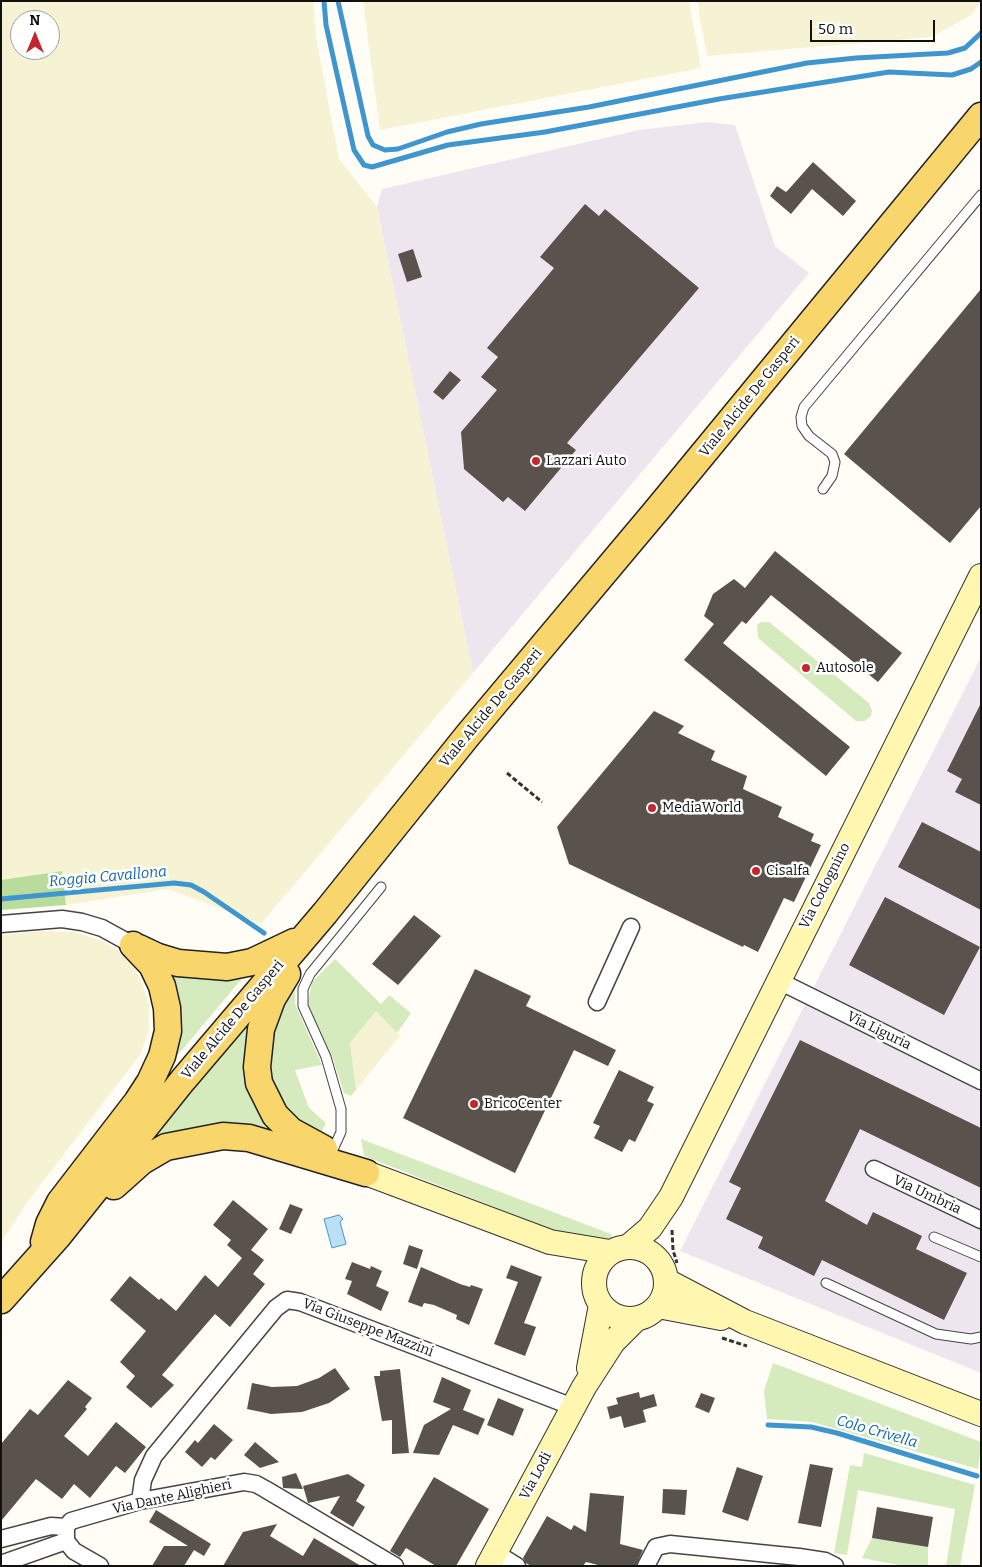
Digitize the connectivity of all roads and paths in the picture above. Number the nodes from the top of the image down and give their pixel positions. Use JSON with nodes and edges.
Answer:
{"nodes":[{"id":1,"x":981,"y":116,"type":"edge"},
{"id":2,"x":981,"y":195,"type":"edge"},
{"id":3,"x":823,"y":490,"type":"dead end"},
{"id":4,"x":981,"y":576,"type":"edge"},
{"id":5,"x":507,"y":773,"type":"dead end"},
{"id":6,"x":542,"y":802,"type":"dead end"},
{"id":7,"x":381,"y":887,"type":"dead end"},
{"id":8,"x":325,"y":913,"type":"junction"},
{"id":9,"x":1,"y":924,"type":"edge"},
{"id":10,"x":631,"y":927,"type":"dead end"},
{"id":11,"x":305,"y":935,"type":"junction"},
{"id":12,"x":133,"y":946,"type":"junction"},
{"id":13,"x":777,"y":980,"type":"junction"},
{"id":14,"x":597,"y":1002,"type":"dead end"},
{"id":15,"x":981,"y":1081,"type":"edge"},
{"id":16,"x":330,"y":1158,"type":"junction"},
{"id":17,"x":874,"y":1169,"type":"dead end"},
{"id":18,"x":366,"y":1173,"type":"joint"},
{"id":19,"x":671,"y":1196,"type":"junction"},
{"id":20,"x":981,"y":1220,"type":"edge"},
{"id":21,"x":674,"y":1222,"type":"dead end"},
{"id":22,"x":59,"y":1235,"type":"junction"},
{"id":23,"x":934,"y":1237,"type":"dead end"},
{"id":24,"x":550,"y":1242,"type":"junction"},
{"id":25,"x":620,"y":1249,"type":"junction"},
{"id":26,"x":40,"y":1256,"type":"junction"},
{"id":27,"x":981,"y":1258,"type":"edge"},
{"id":28,"x":664,"y":1271,"type":"junction"},
{"id":29,"x":826,"y":1283,"type":"dead end"},
{"id":30,"x":688,"y":1293,"type":"junction"},
{"id":31,"x":598,"y":1297,"type":"junction"},
{"id":32,"x":1,"y":1300,"type":"edge"},
{"id":33,"x":658,"y":1306,"type":"junction"},
{"id":34,"x":636,"y":1319,"type":"junction"},
{"id":35,"x":745,"y":1322,"type":"junction"},
{"id":36,"x":981,"y":1337,"type":"edge"},
{"id":37,"x":584,"y":1387,"type":"junction"},
{"id":38,"x":573,"y":1407,"type":"junction"},
{"id":39,"x":981,"y":1414,"type":"edge"},
{"id":40,"x":140,"y":1501,"type":"junction"},
{"id":41,"x":66,"y":1534,"type":"junction"},
{"id":42,"x":1,"y":1539,"type":"edge"},
{"id":43,"x":492,"y":1559,"type":"edge"},
{"id":44,"x":1,"y":1564,"type":"edge"},
{"id":45,"x":100,"y":1566,"type":"edge"},
{"id":46,"x":395,"y":1566,"type":"edge"},
{"id":47,"x":517,"y":1566,"type":"edge"},
{"id":48,"x":646,"y":1566,"type":"edge"},
{"id":49,"x":835,"y":1566,"type":"edge"}],
"edges":[{"from":1,"to":8,"type":"main road","name":"Viale Alcide De Gasperi"},
{"from":2,"to":3,"type":"lane"},
{"from":4,"to":13,"type":"street","name":"Via Codognino"},
{"from":5,"to":6,"type":"path"},
{"from":7,"to":16,"type":"lane"},
{"from":8,"to":11,"type":"main road","name":"Viale Alcide De Gasperi"},
{"from":8,"to":16,"type":"main road"},
{"from":9,"to":12,"type":"street"},
{"from":10,"to":14,"type":"street"},
{"from":11,"to":12,"type":"main road"},
{"from":11,"to":22,"type":"main road","name":"Viale Alcide De Gasperi"},
{"from":12,"to":26,"type":"main road"},
{"from":13,"to":15,"type":"street","name":"Via Liguria"},
{"from":13,"to":19,"type":"street","name":"Via Codognino"},
{"from":16,"to":18,"type":"main road"},
{"from":16,"to":22,"type":"main road"},
{"from":17,"to":20,"type":"street","name":"Via Umbria"},
{"from":18,"to":24,"type":"street"},
{"from":19,"to":25,"type":"street","name":"Via Codognino"},
{"from":19,"to":28,"type":"street","name":"Via Codognino"},
{"from":21,"to":30,"type":"path"},
{"from":22,"to":26,"type":"main road","name":"Viale Alcide De Gasperi"},
{"from":23,"to":27,"type":"lane"},
{"from":24,"to":25,"type":"street"},
{"from":24,"to":31,"type":"street"},
{"from":25,"to":28,"type":"street"},
{"from":25,"to":31,"type":"street"},
{"from":26,"to":32,"type":"main road","name":"Viale Alcide De Gasperi"},
{"from":28,"to":30,"type":"street"},
{"from":28,"to":33,"type":"street"},
{"from":29,"to":36,"type":"lane"},
{"from":30,"to":35,"type":"street"},
{"from":31,"to":34,"type":"street"},
{"from":31,"to":37,"type":"street","name":"Via Lodi"},
{"from":33,"to":34,"type":"street"},
{"from":33,"to":35,"type":"street"},
{"from":34,"to":37,"type":"street","name":"Via Lodi"},
{"from":35,"to":39,"type":"street"},
{"from":37,"to":38,"type":"street","name":"Via Lodi"},
{"from":38,"to":40,"type":"street","name":"Via Giuseppe Mazzini"},
{"from":38,"to":43,"type":"street","name":"Via Lodi"},
{"from":40,"to":41,"type":"street","name":"Via Dante Alighieri"},
{"from":40,"to":46,"type":"street","name":"Via Dante Alighieri"},
{"from":41,"to":42,"type":"street"},
{"from":41,"to":44,"type":"street","name":"Via Dante Alighieri"},
{"from":41,"to":45,"type":"street"},
{"from":43,"to":47,"type":"street"},
{"from":48,"to":49,"type":"street"}]}
